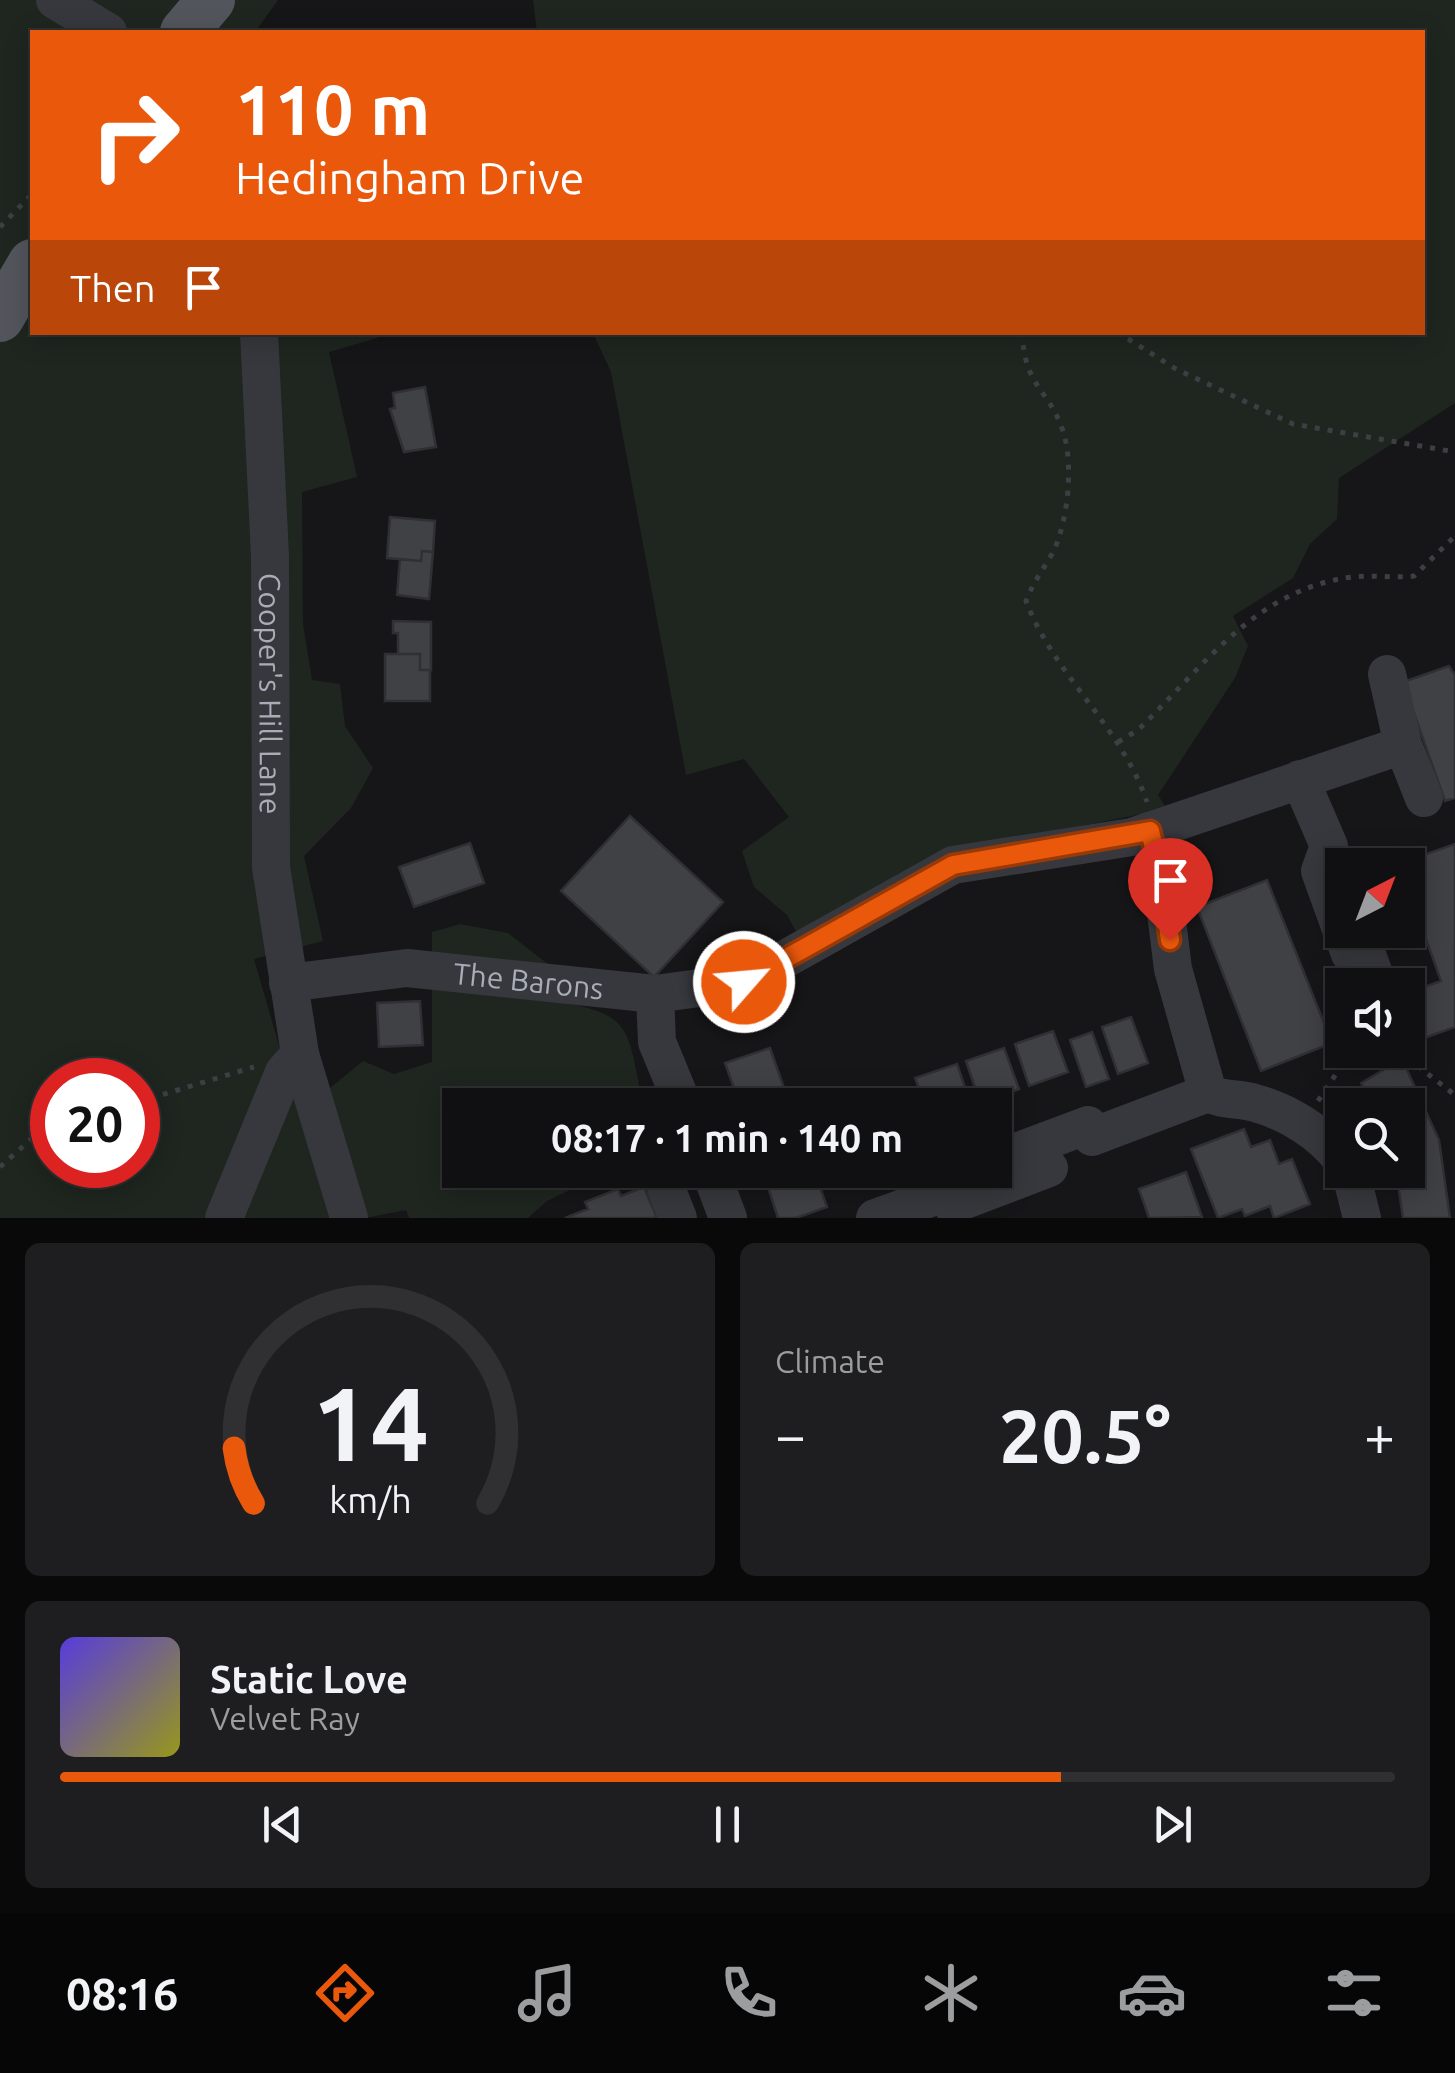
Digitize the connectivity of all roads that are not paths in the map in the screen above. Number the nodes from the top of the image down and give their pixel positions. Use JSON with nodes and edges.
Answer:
{"nodes":[{"id":1,"x":211,"y":0,"type":"edge"},
{"id":2,"x":186,"y":30,"type":"edge"},
{"id":3,"x":30,"y":267,"type":"edge"},
{"id":4,"x":0,"y":318,"type":"edge"},
{"id":5,"x":258,"y":335,"type":"edge"},
{"id":6,"x":1388,"y":674,"type":"dead end"},
{"id":7,"x":1402,"y":744,"type":"junction"},
{"id":8,"x":1300,"y":779,"type":"junction"},
{"id":9,"x":1424,"y":798,"type":"dead end"},
{"id":10,"x":1153,"y":830,"type":"junction"},
{"id":11,"x":1329,"y":846,"type":"edge"},
{"id":12,"x":1325,"y":857,"type":"edge"},
{"id":13,"x":1325,"y":881,"type":"edge"},
{"id":14,"x":288,"y":983,"type":"junction"},
{"id":15,"x":656,"y":994,"type":"junction"},
{"id":16,"x":300,"y":1054,"type":"junction"},
{"id":17,"x":676,"y":1088,"type":"edge"},
{"id":18,"x":1208,"y":1093,"type":"junction"},
{"id":19,"x":1092,"y":1137,"type":"junction"},
{"id":20,"x":1325,"y":1145,"type":"edge"},
{"id":21,"x":1012,"y":1154,"type":"edge"},
{"id":22,"x":1012,"y":1182,"type":"edge"},
{"id":23,"x":717,"y":1188,"type":"edge"},
{"id":24,"x":943,"y":1188,"type":"edge"},
{"id":25,"x":957,"y":1188,"type":"edge"},
{"id":26,"x":996,"y":1188,"type":"edge"},
{"id":27,"x":1354,"y":1188,"type":"edge"},
{"id":28,"x":880,"y":1216,"type":"edge"},
{"id":29,"x":224,"y":1218,"type":"edge"},
{"id":30,"x":348,"y":1218,"type":"edge"},
{"id":31,"x":728,"y":1218,"type":"edge"},
{"id":32,"x":1362,"y":1218,"type":"edge"}],
"edges":[{"from":1,"to":2,"type":"main road"},
{"from":3,"to":4,"type":"main road"},
{"from":5,"to":14,"type":"street","name":"Cooper's Hill Lane"},
{"from":6,"to":7,"type":"street"},
{"from":7,"to":8,"type":"street","name":"The Barons"},
{"from":7,"to":9,"type":"street"},
{"from":8,"to":10,"type":"street","name":"The Barons"},
{"from":8,"to":11,"type":"street"},
{"from":10,"to":15,"type":"street","name":"The Barons"},
{"from":10,"to":18,"type":"street"},
{"from":12,"to":13,"type":"street"},
{"from":14,"to":15,"type":"street","name":"The Barons"},
{"from":14,"to":16,"type":"street","name":"Cooper's Hill Lane"},
{"from":15,"to":17,"type":"street"},
{"from":16,"to":29,"type":"street"},
{"from":16,"to":30,"type":"street","name":"Cooper's Hill Lane"},
{"from":18,"to":19,"type":"street"},
{"from":18,"to":20,"type":"street"},
{"from":19,"to":21,"type":"street"},
{"from":19,"to":22,"type":"street"},
{"from":23,"to":31,"type":"street"},
{"from":24,"to":28,"type":"street"},
{"from":25,"to":26,"type":"street"},
{"from":27,"to":32,"type":"street"}]}
